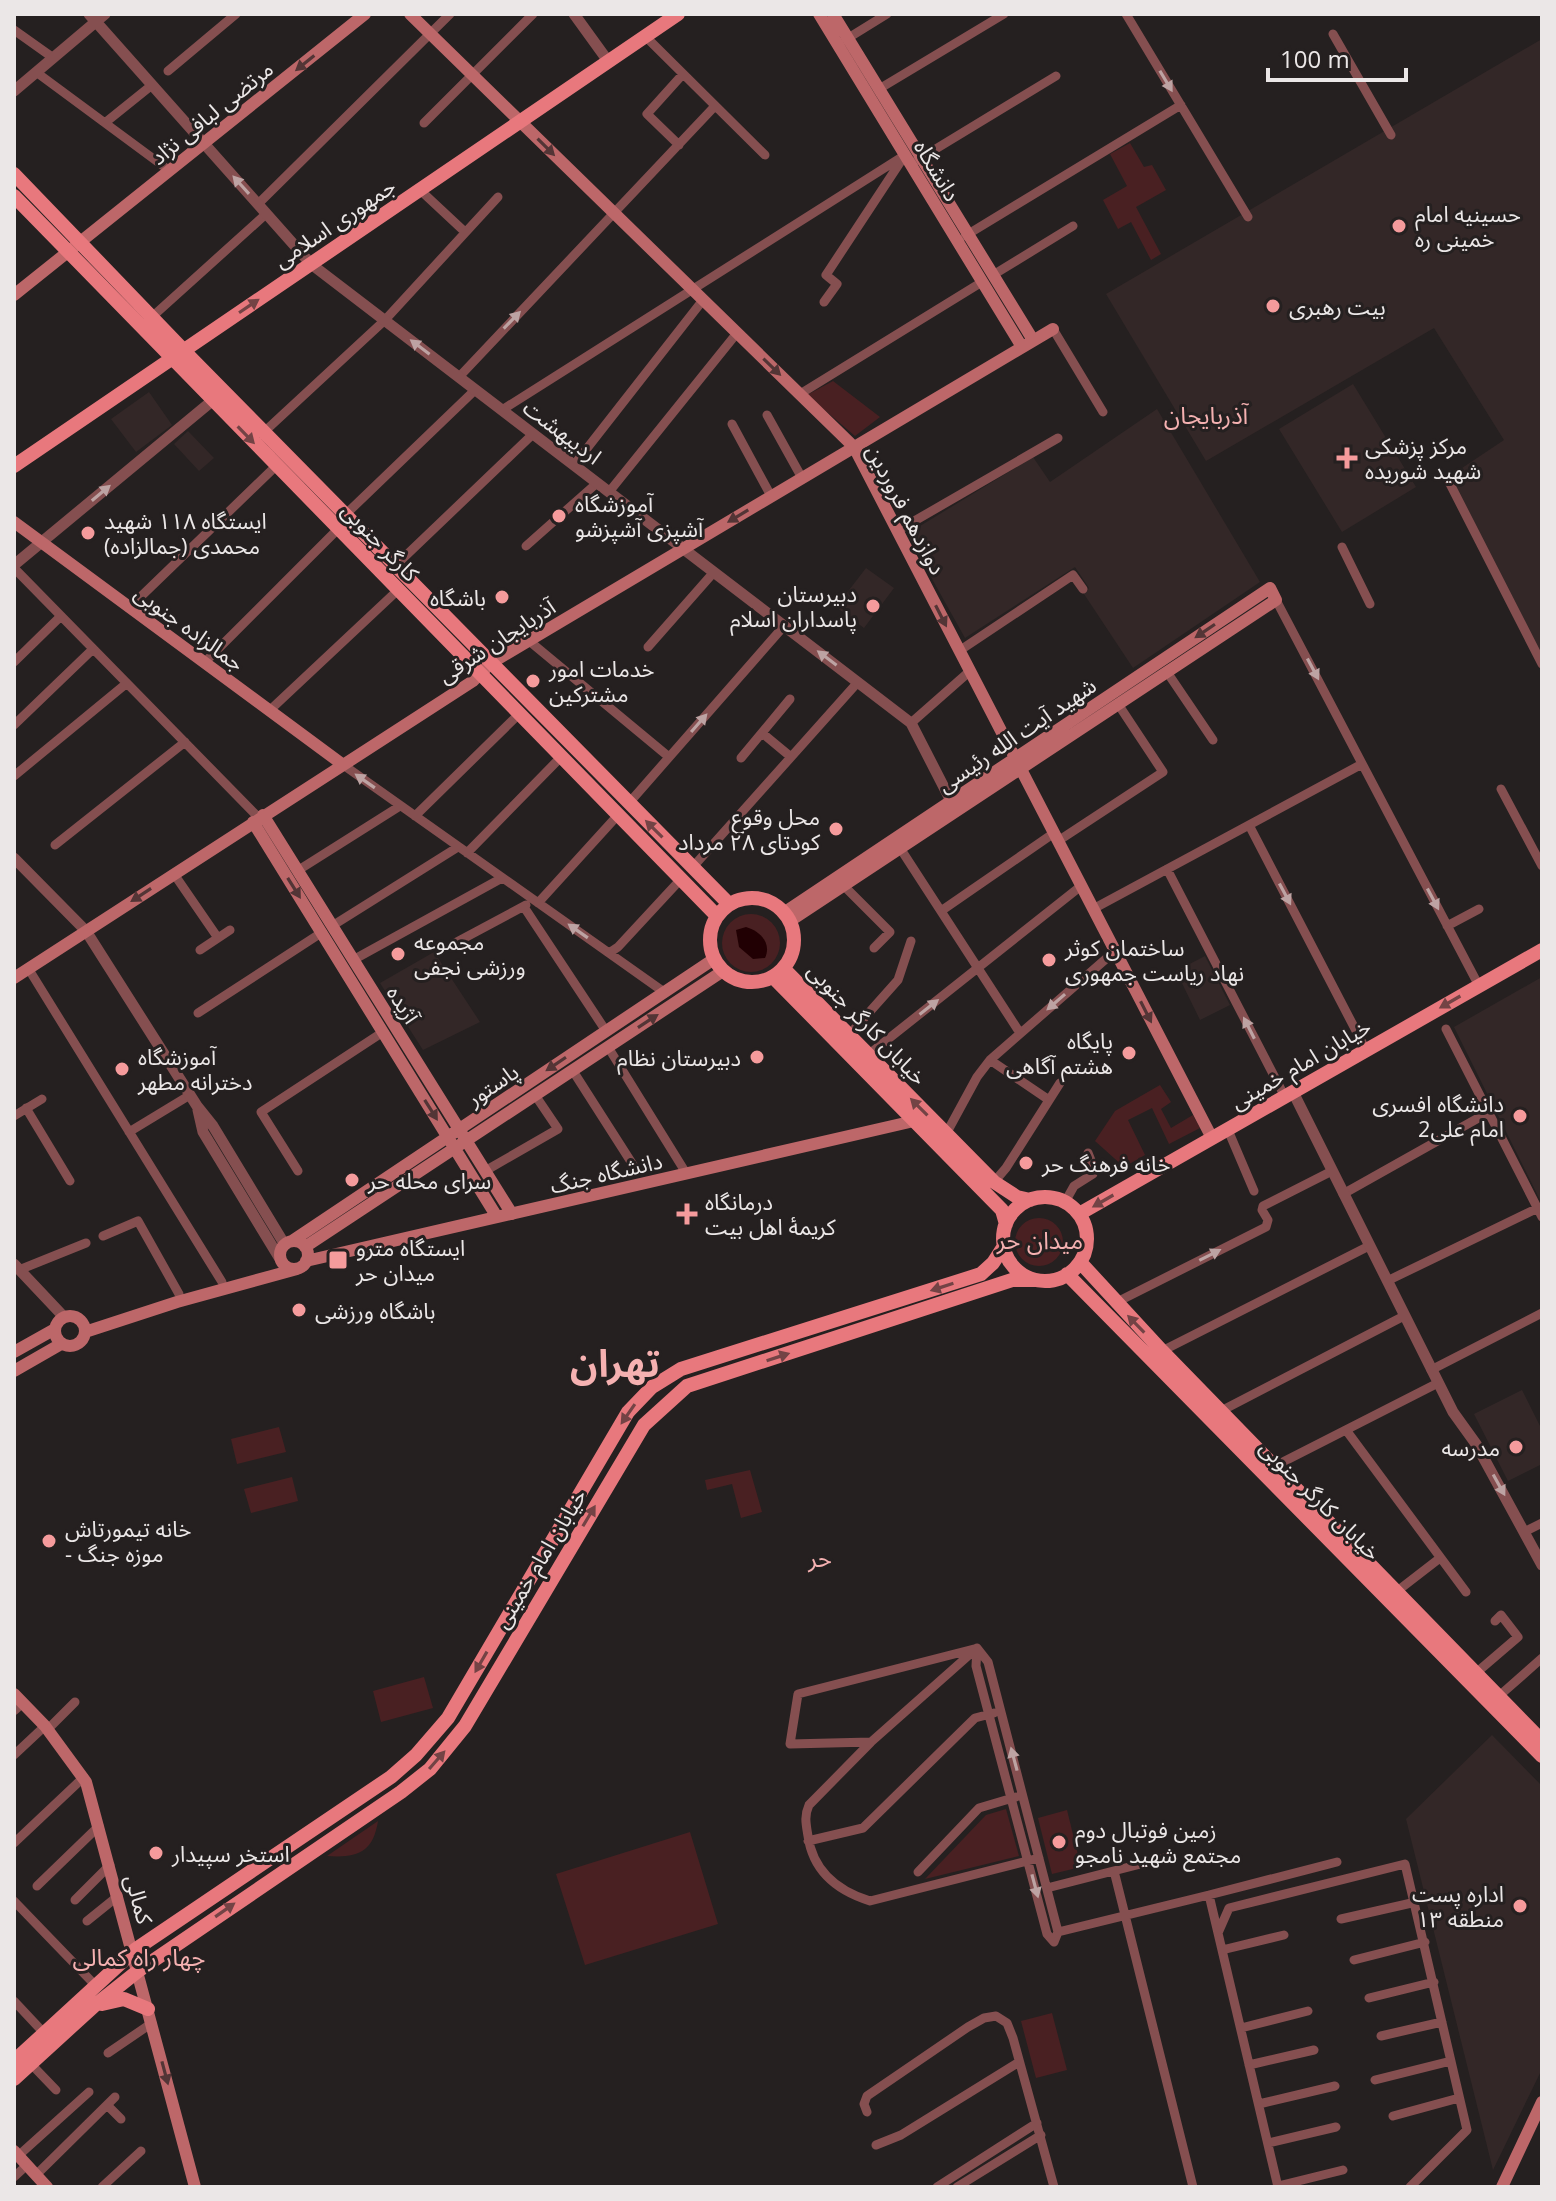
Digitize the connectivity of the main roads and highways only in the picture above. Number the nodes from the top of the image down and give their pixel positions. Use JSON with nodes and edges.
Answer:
{"nodes":[{"id":1,"x":365,"y":14,"type":"edge"},
{"id":2,"x":410,"y":14,"type":"edge"},
{"id":3,"x":678,"y":14,"type":"edge"},
{"id":4,"x":819,"y":14,"type":"edge"},
{"id":5,"x":833,"y":14,"type":"edge"},
{"id":6,"x":843,"y":41,"type":"junction"},
{"id":7,"x":521,"y":121,"type":"junction"},
{"id":8,"x":14,"y":174,"type":"edge"},
{"id":9,"x":14,"y":196,"type":"edge"},
{"id":10,"x":81,"y":242,"type":"junction"},
{"id":11,"x":68,"y":252,"type":"junction"},
{"id":12,"x":14,"y":295,"type":"edge"},
{"id":13,"x":1053,"y":329,"type":"road end"},
{"id":14,"x":1028,"y":344,"type":"junction"},
{"id":15,"x":185,"y":350,"type":"junction"},
{"id":16,"x":172,"y":359,"type":"junction"},
{"id":17,"x":854,"y":447,"type":"junction"},
{"id":18,"x":14,"y":466,"type":"edge"},
{"id":19,"x":14,"y":522,"type":"edge"},
{"id":20,"x":485,"y":668,"type":"junction"},
{"id":21,"x":342,"y":764,"type":"junction"},
{"id":22,"x":1018,"y":764,"type":"junction"},
{"id":23,"x":954,"y":806,"type":"junction"},
{"id":24,"x":258,"y":818,"type":"junction"},
{"id":25,"x":729,"y":904,"type":"junction"},
{"id":26,"x":717,"y":916,"type":"junction"},
{"id":27,"x":787,"y":916,"type":"junction"},
{"id":28,"x":326,"y":929,"type":"junction"},
{"id":29,"x":1542,"y":950,"type":"edge"},
{"id":30,"x":714,"y":959,"type":"junction"},
{"id":31,"x":723,"y":971,"type":"junction"},
{"id":32,"x":778,"y":973,"type":"junction"},
{"id":33,"x":18,"y":974,"type":"edge"},
{"id":34,"x":579,"y":1049,"type":"junction"},
{"id":35,"x":587,"y":1061,"type":"junction"},
{"id":36,"x":914,"y":1121,"type":"junction"},
{"id":37,"x":479,"y":1125,"type":"junction"},
{"id":38,"x":463,"y":1135,"type":"junction"},
{"id":39,"x":1212,"y":1138,"type":"junction"},
{"id":40,"x":451,"y":1143,"type":"junction"},
{"id":41,"x":1030,"y":1200,"type":"junction"},
{"id":42,"x":512,"y":1214,"type":"junction"},
{"id":43,"x":1079,"y":1214,"type":"junction"},
{"id":44,"x":497,"y":1217,"type":"junction"},
{"id":45,"x":1006,"y":1224,"type":"junction"},
{"id":46,"x":288,"y":1243,"type":"junction"},
{"id":47,"x":1004,"y":1246,"type":"junction"},
{"id":48,"x":304,"y":1257,"type":"junction"},
{"id":49,"x":282,"y":1262,"type":"junction"},
{"id":50,"x":1080,"y":1262,"type":"junction"},
{"id":51,"x":1067,"y":1274,"type":"junction"},
{"id":52,"x":1036,"y":1280,"type":"junction"},
{"id":53,"x":55,"y":1329,"type":"junction"},
{"id":54,"x":84,"y":1329,"type":"junction"},
{"id":55,"x":61,"y":1344,"type":"junction"},
{"id":56,"x":14,"y":1352,"type":"edge"},
{"id":57,"x":14,"y":1371,"type":"edge"},
{"id":58,"x":1216,"y":1416,"type":"junction"},
{"id":59,"x":553,"y":1539,"type":"junction"},
{"id":60,"x":569,"y":1550,"type":"junction"},
{"id":61,"x":17,"y":1703,"type":"edge"},
{"id":62,"x":1542,"y":1740,"type":"edge"},
{"id":63,"x":1542,"y":1756,"type":"edge"},
{"id":64,"x":391,"y":1777,"type":"junction"},
{"id":65,"x":401,"y":1792,"type":"junction"},
{"id":66,"x":133,"y":1952,"type":"junction"},
{"id":67,"x":138,"y":1971,"type":"junction"},
{"id":68,"x":94,"y":2006,"type":"junction"},
{"id":69,"x":150,"y":2016,"type":"junction"},
{"id":70,"x":14,"y":2061,"type":"edge"},
{"id":71,"x":14,"y":2079,"type":"edge"},
{"id":72,"x":1541,"y":2106,"type":"edge"},
{"id":73,"x":24,"y":2162,"type":"edge"},
{"id":74,"x":47,"y":2187,"type":"edge"},
{"id":75,"x":195,"y":2187,"type":"edge"},
{"id":76,"x":1502,"y":2187,"type":"edge"}],
"edges":[{"from":1,"to":10,"type":"main road","name":"مرتضی لبافی نژاد","one_way":true},
{"from":2,"to":7,"type":"main road","name":"دوازدهم فروردین"},
{"from":3,"to":7,"type":"main road","name":"جمهوری اسلامی"},
{"from":4,"to":6,"type":"main road","name":"دانشگاه"},
{"from":5,"to":6,"type":"main road","name":"دانشگاه"},
{"from":6,"to":14,"type":"main road","name":"دانشگاه"},
{"from":15,"to":7,"type":"main road","name":"جمهوری اسلامی","one_way":true},
{"from":7,"to":17,"type":"main road","name":"دوازدهم فروردین","one_way":true},
{"from":8,"to":10,"type":"main road"},
{"from":9,"to":11,"type":"main road","name":"کارگر جنوبی"},
{"from":10,"to":11,"type":"main road","name":"مرتضی لبافی نژاد"},
{"from":10,"to":15,"type":"main road"},
{"from":11,"to":12,"type":"main road","name":"مرتضی لبافی نژاد"},
{"from":11,"to":16,"type":"main road","name":"کارگر جنوبی"},
{"from":13,"to":14,"type":"main road","name":"آذربایجان شرقی"},
{"from":14,"to":17,"type":"main road","name":"آذربایجان شرقی"},
{"from":15,"to":16,"type":"main road","name":"جمهوری اسلامی"},
{"from":15,"to":20,"type":"main road","name":"کارگر جنوبی"},
{"from":16,"to":18,"type":"main road","name":"جمهوری اسلامی"},
{"from":16,"to":20,"type":"main road","name":"کارگر جنوبی","one_way":true},
{"from":17,"to":20,"type":"main road","name":"آذربایجان شرقی","one_way":true},
{"from":17,"to":22,"type":"main road","name":"دوازدهم فروردین","one_way":true},
{"from":19,"to":21,"type":"main road","name":"جمالزاده جنوبی"},
{"from":20,"to":21,"type":"main road","name":"آذربایجان شرقی"},
{"from":25,"to":20,"type":"main road","name":"کارگر جنوبی","one_way":true},
{"from":20,"to":26,"type":"main road","name":"کارگر جنوبی"},
{"from":21,"to":24,"type":"main road","name":"آذربایجان شرقی"},
{"from":22,"to":22,"type":"main road","name":"شهید آیت الله رئیسی","one_way":true},
{"from":22,"to":23,"type":"main road","name":"شهید آیت الله رئیسی"},
{"from":22,"to":39,"type":"main road","name":"دوازدهم فروردین","one_way":true},
{"from":23,"to":27,"type":"main road","name":"شهید آیت الله رئیسی"},
{"from":23,"to":27,"type":"main road","name":"شهید آیت الله رئیسی"},
{"from":24,"to":28,"type":"main road","name":"آژیده","one_way":true},
{"from":24,"to":28,"type":"main road","name":"آژیده"},
{"from":24,"to":33,"type":"main road","name":"آذربایجان شرقی","one_way":true},
{"from":25,"to":26,"type":"main road"},
{"from":25,"to":27,"type":"main road"},
{"from":26,"to":30,"type":"main road"},
{"from":27,"to":32,"type":"main road"},
{"from":28,"to":38,"type":"main road","name":"آژیده"},
{"from":28,"to":40,"type":"main road","name":"آژیده","one_way":true},
{"from":29,"to":39,"type":"main road","name":"خیابان امام خمینی","one_way":true},
{"from":30,"to":31,"type":"main road"},
{"from":30,"to":34,"type":"main road","name":"پاستور"},
{"from":31,"to":32,"type":"main road"},
{"from":35,"to":31,"type":"main road","name":"پاستور","one_way":true},
{"from":32,"to":36,"type":"main road","name":"خیابان کارگر جنوبی"},
{"from":41,"to":32,"type":"main road","name":"خیابان کارگر جنوبی","one_way":true},
{"from":34,"to":35,"type":"main road"},
{"from":34,"to":37,"type":"main road","name":"پاستور","one_way":true},
{"from":35,"to":37,"type":"main road","name":"پاستور"},
{"from":36,"to":42,"type":"main road","name":"دانشگاه جنگ"},
{"from":36,"to":45,"type":"main road","name":"خیابان کارگر جنوبی"},
{"from":37,"to":38,"type":"main road","name":"پاستور"},
{"from":38,"to":40,"type":"main road","name":"پاستور"},
{"from":38,"to":42,"type":"main road","name":"آژیده"},
{"from":39,"to":43,"type":"main road","name":"خیابان امام خمینی","one_way":true},
{"from":40,"to":44,"type":"main road","name":"آژیده"},
{"from":40,"to":46,"type":"main road","name":"پاستور"},
{"from":40,"to":48,"type":"main road","name":"پاستور"},
{"from":41,"to":43,"type":"main road"},
{"from":41,"to":45,"type":"main road"},
{"from":42,"to":44,"type":"main road","name":"دانشگاه جنگ"},
{"from":43,"to":50,"type":"main road"},
{"from":44,"to":48,"type":"main road","name":"دانشگاه جنگ"},
{"from":45,"to":47,"type":"main road"},
{"from":46,"to":48,"type":"main road"},
{"from":46,"to":49,"type":"main road"},
{"from":47,"to":52,"type":"main road"},
{"from":47,"to":59,"type":"main road","name":"خیابان امام خمینی","one_way":true},
{"from":48,"to":49,"type":"main road"},
{"from":48,"to":54,"type":"main road","name":"دانشگاه جنگ"},
{"from":49,"to":54,"type":"main road"},
{"from":50,"to":51,"type":"main road"},
{"from":58,"to":50,"type":"main road","name":"خیابان کارگر جنوبی","one_way":true},
{"from":51,"to":52,"type":"main road"},
{"from":51,"to":58,"type":"main road","name":"خیابان کارگر جنوبی"},
{"from":60,"to":52,"type":"main road","name":"خیابان امام خمینی","one_way":true},
{"from":53,"to":54,"type":"main road"},
{"from":53,"to":55,"type":"main road"},
{"from":53,"to":56,"type":"main road"},
{"from":54,"to":55,"type":"main road"},
{"from":55,"to":57,"type":"main road"},
{"from":58,"to":62,"type":"main road","name":"خیابان کارگر جنوبی"},
{"from":58,"to":63,"type":"main road","name":"خیابان کارگر جنوبی"},
{"from":59,"to":60,"type":"main road"},
{"from":59,"to":64,"type":"main road","name":"خیابان امام خمینی","one_way":true},
{"from":65,"to":60,"type":"main road","name":"خیابان امام خمینی","one_way":true},
{"from":61,"to":66,"type":"main road","name":"کمالی"},
{"from":64,"to":65,"type":"main road"},
{"from":64,"to":66,"type":"main road","name":"خیابان امام خمینی"},
{"from":67,"to":65,"type":"main road","name":"خیابان امام خمینی","one_way":true},
{"from":66,"to":67,"type":"main road","name":"کمالی"},
{"from":66,"to":70,"type":"main road","name":"خیابان امام خمینی"},
{"from":67,"to":68,"type":"main road","name":"خیابان امام خمینی"},
{"from":67,"to":69,"type":"main road","name":"کمالی"},
{"from":68,"to":69,"type":"main road"},
{"from":68,"to":71,"type":"main road","name":"خیابان امام خمینی"},
{"from":69,"to":75,"type":"main road","name":"کمالی","one_way":true},
{"from":72,"to":76,"type":"main road"},
{"from":73,"to":74,"type":"main road"}]}
